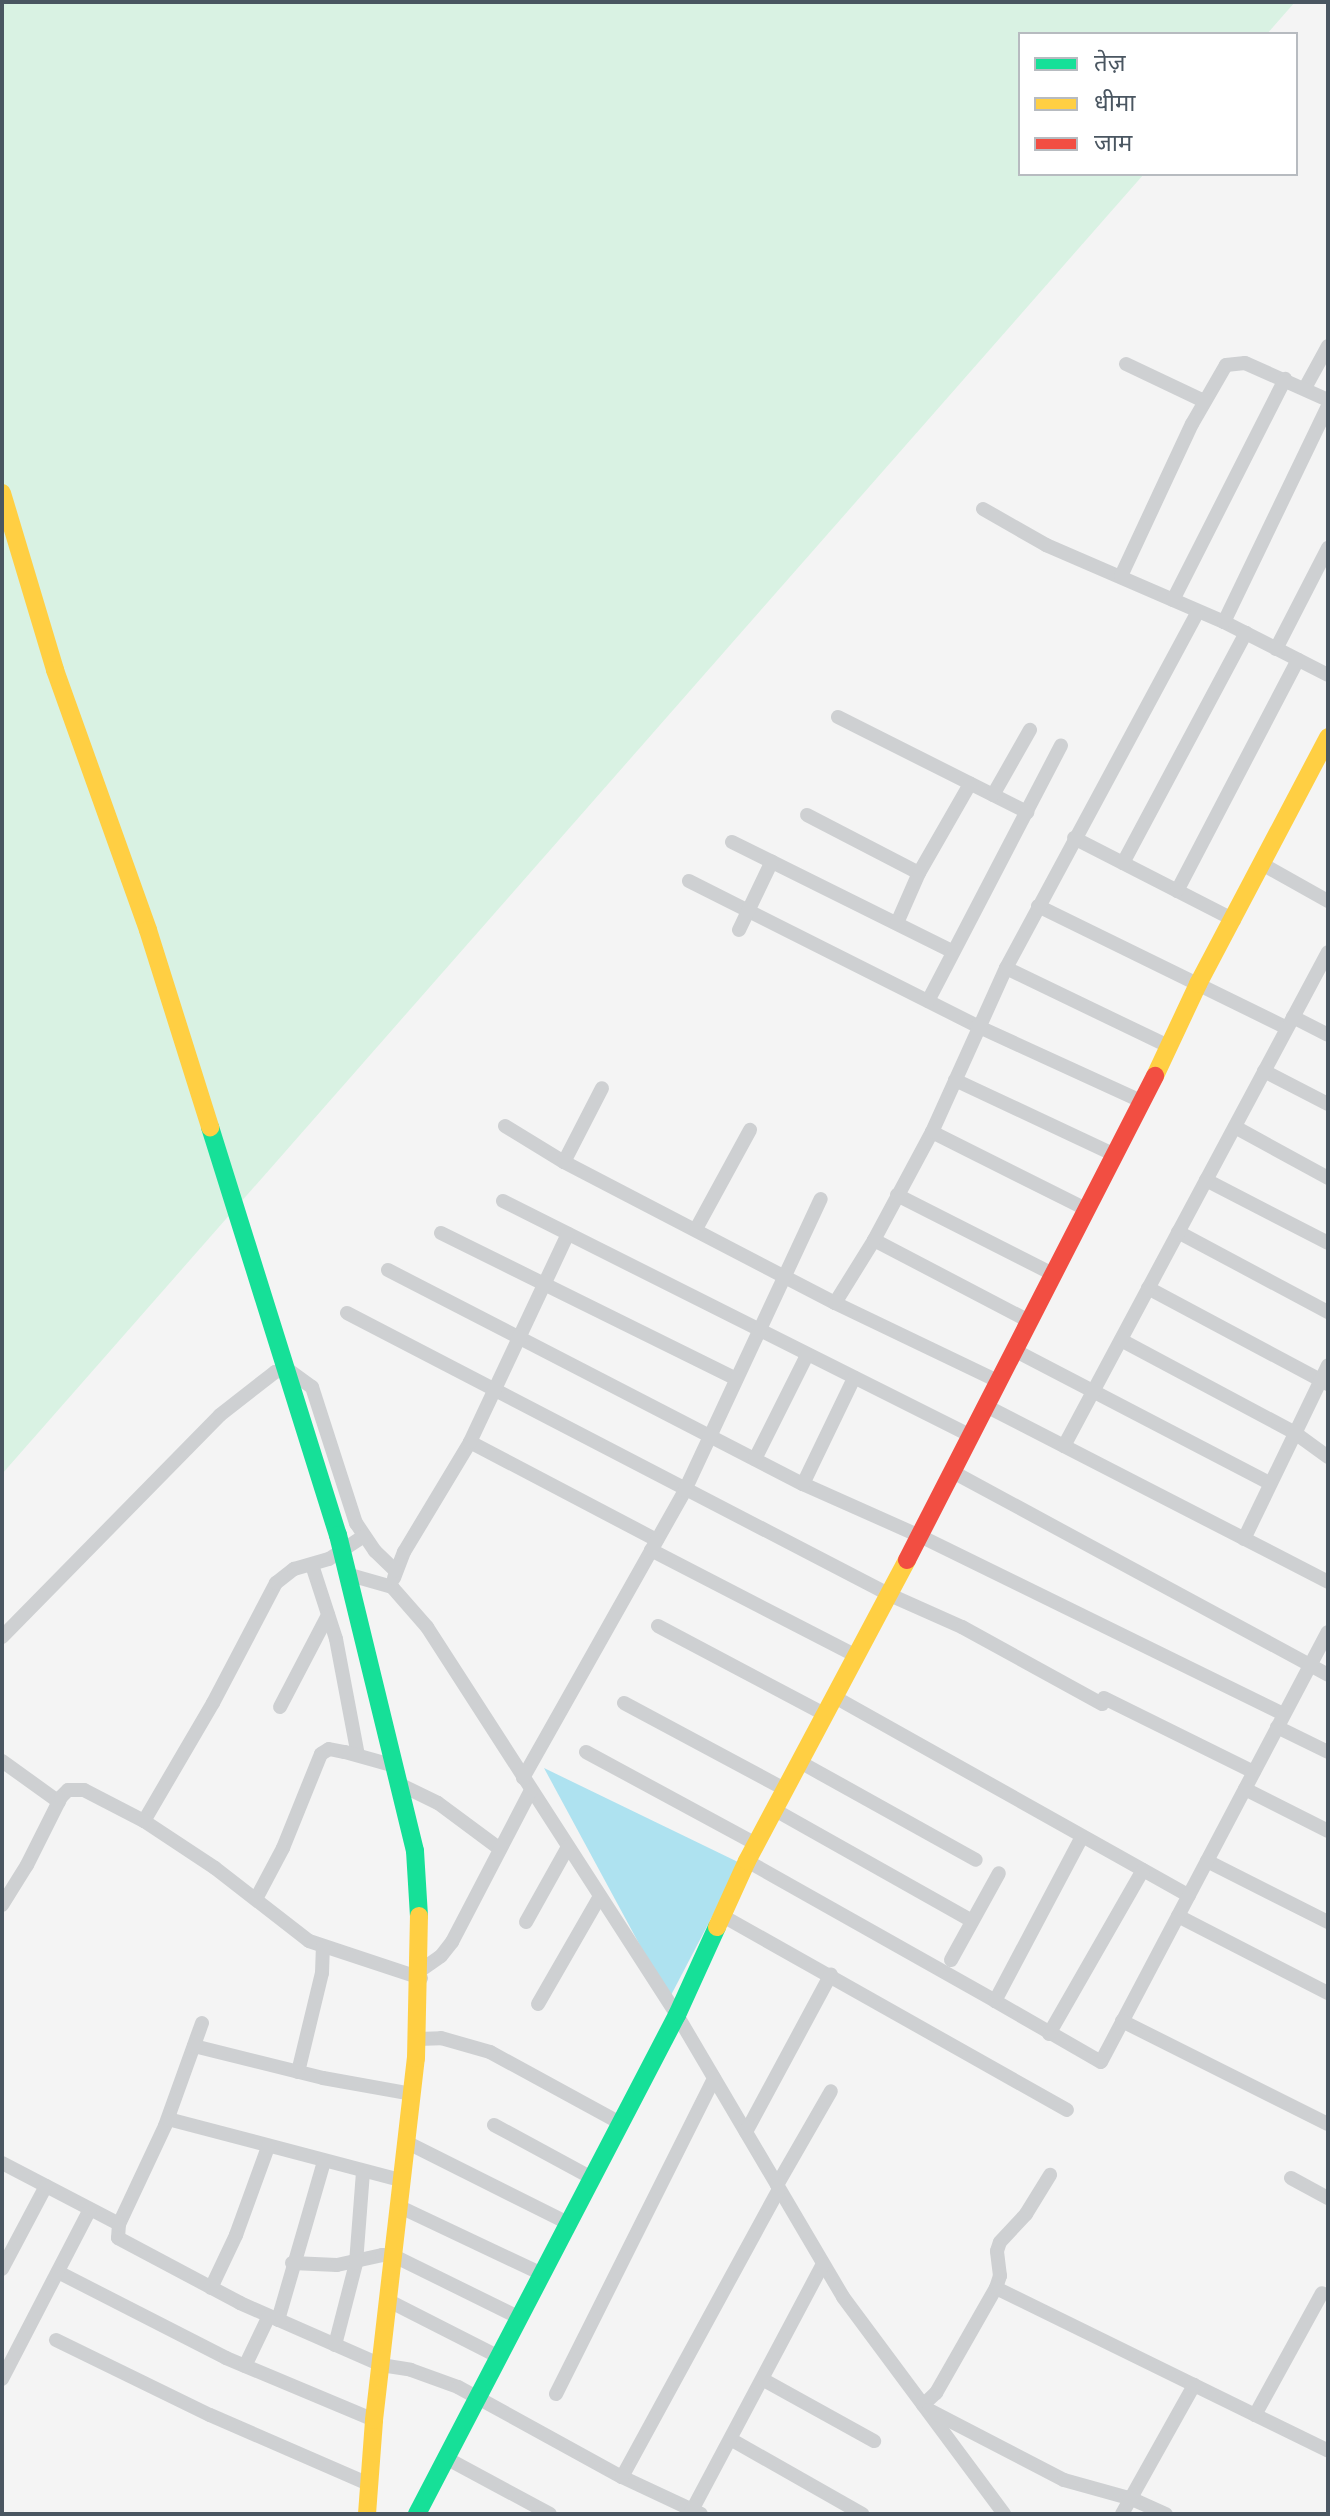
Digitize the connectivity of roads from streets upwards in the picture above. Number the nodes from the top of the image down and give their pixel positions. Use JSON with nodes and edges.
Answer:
{"nodes":[{"id":1,"x":1328,"y":346,"type":"edge"},
{"id":2,"x":1126,"y":364,"type":"dead end"},
{"id":3,"x":1285,"y":379,"type":"junction"},
{"id":4,"x":1305,"y":388,"type":"junction"},
{"id":5,"x":1328,"y":400,"type":"edge"},
{"id":6,"x":1204,"y":401,"type":"junction"},
{"id":7,"x":1328,"y":406,"type":"edge"},
{"id":8,"x":2,"y":493,"type":"edge"},
{"id":9,"x":983,"y":509,"type":"dead end"},
{"id":10,"x":1328,"y":548,"type":"edge"},
{"id":11,"x":1121,"y":576,"type":"junction"},
{"id":12,"x":1173,"y":600,"type":"junction"},
{"id":13,"x":1198,"y":612,"type":"junction"},
{"id":14,"x":1224,"y":622,"type":"junction"},
{"id":15,"x":1246,"y":633,"type":"junction"},
{"id":16,"x":1276,"y":649,"type":"junction"},
{"id":17,"x":1298,"y":660,"type":"junction"},
{"id":18,"x":1328,"y":675,"type":"edge"},
{"id":19,"x":838,"y":717,"type":"dead end"},
{"id":20,"x":1030,"y":730,"type":"dead end"},
{"id":21,"x":1328,"y":737,"type":"edge"},
{"id":22,"x":1061,"y":745,"type":"dead end"},
{"id":23,"x":970,"y":784,"type":"junction"},
{"id":24,"x":993,"y":795,"type":"junction"},
{"id":25,"x":1027,"y":812,"type":"junction"},
{"id":26,"x":807,"y":815,"type":"dead end"},
{"id":27,"x":1074,"y":838,"type":"junction"},
{"id":28,"x":732,"y":842,"type":"dead end"},
{"id":29,"x":772,"y":861,"type":"junction"},
{"id":30,"x":1123,"y":863,"type":"junction"},
{"id":31,"x":1262,"y":864,"type":"junction"},
{"id":32,"x":919,"y":873,"type":"junction"},
{"id":33,"x":689,"y":881,"type":"dead end"},
{"id":34,"x":1177,"y":891,"type":"junction"},
{"id":35,"x":1328,"y":901,"type":"edge"},
{"id":36,"x":1038,"y":906,"type":"junction"},
{"id":37,"x":748,"y":910,"type":"junction"},
{"id":38,"x":1234,"y":920,"type":"junction"},
{"id":39,"x":897,"y":923,"type":"junction"},
{"id":40,"x":739,"y":930,"type":"dead end"},
{"id":41,"x":952,"y":951,"type":"junction"},
{"id":42,"x":1326,"y":961,"type":"edge"},
{"id":43,"x":1006,"y":968,"type":"junction"},
{"id":44,"x":1198,"y":984,"type":"junction"},
{"id":45,"x":928,"y":1001,"type":"junction"},
{"id":46,"x":1290,"y":1022,"type":"junction"},
{"id":47,"x":977,"y":1026,"type":"junction"},
{"id":48,"x":1328,"y":1035,"type":"edge"},
{"id":49,"x":1170,"y":1047,"type":"junction"},
{"id":50,"x":1264,"y":1071,"type":"junction"},
{"id":51,"x":955,"y":1080,"type":"junction"},
{"id":52,"x":602,"y":1088,"type":"dead end"},
{"id":53,"x":1141,"y":1101,"type":"junction"},
{"id":54,"x":1328,"y":1104,"type":"edge"},
{"id":55,"x":505,"y":1126,"type":"dead end"},
{"id":56,"x":1235,"y":1127,"type":"junction"},
{"id":57,"x":750,"y":1130,"type":"dead end"},
{"id":58,"x":932,"y":1132,"type":"junction"},
{"id":59,"x":1113,"y":1154,"type":"junction"},
{"id":60,"x":564,"y":1162,"type":"junction"},
{"id":61,"x":1328,"y":1178,"type":"edge"},
{"id":62,"x":1206,"y":1180,"type":"junction"},
{"id":63,"x":897,"y":1195,"type":"junction"},
{"id":64,"x":821,"y":1199,"type":"dead end"},
{"id":65,"x":503,"y":1201,"type":"dead end"},
{"id":66,"x":1086,"y":1209,"type":"junction"},
{"id":67,"x":696,"y":1229,"type":"junction"},
{"id":68,"x":1178,"y":1232,"type":"junction"},
{"id":69,"x":441,"y":1233,"type":"dead end"},
{"id":70,"x":568,"y":1234,"type":"junction"},
{"id":71,"x":874,"y":1240,"type":"junction"},
{"id":72,"x":1328,"y":1243,"type":"edge"},
{"id":73,"x":388,"y":1270,"type":"dead end"},
{"id":74,"x":1051,"y":1273,"type":"junction"},
{"id":75,"x":783,"y":1275,"type":"junction"},
{"id":76,"x":546,"y":1286,"type":"junction"},
{"id":77,"x":1148,"y":1288,"type":"junction"},
{"id":78,"x":835,"y":1303,"type":"junction"},
{"id":79,"x":1328,"y":1312,"type":"edge"},
{"id":80,"x":347,"y":1313,"type":"dead end"},
{"id":81,"x":1029,"y":1321,"type":"junction"},
{"id":82,"x":758,"y":1331,"type":"junction"},
{"id":83,"x":519,"y":1338,"type":"junction"},
{"id":84,"x":1121,"y":1340,"type":"junction"},
{"id":85,"x":1014,"y":1350,"type":"junction"},
{"id":86,"x":807,"y":1355,"type":"junction"},
{"id":87,"x":1328,"y":1365,"type":"edge"},
{"id":88,"x":287,"y":1369,"type":"junction"},
{"id":89,"x":854,"y":1378,"type":"junction"},
{"id":90,"x":736,"y":1379,"type":"junction"},
{"id":91,"x":998,"y":1381,"type":"junction"},
{"id":92,"x":1325,"y":1382,"type":"edge"},
{"id":93,"x":494,"y":1390,"type":"junction"},
{"id":94,"x":1093,"y":1393,"type":"junction"},
{"id":95,"x":986,"y":1406,"type":"junction"},
{"id":96,"x":1295,"y":1433,"type":"junction"},
{"id":97,"x":710,"y":1436,"type":"junction"},
{"id":98,"x":971,"y":1436,"type":"junction"},
{"id":99,"x":470,"y":1442,"type":"junction"},
{"id":100,"x":1064,"y":1446,"type":"junction"},
{"id":101,"x":1328,"y":1457,"type":"edge"},
{"id":102,"x":755,"y":1459,"type":"junction"},
{"id":103,"x":953,"y":1472,"type":"junction"},
{"id":104,"x":1269,"y":1483,"type":"junction"},
{"id":105,"x":803,"y":1484,"type":"junction"},
{"id":106,"x":685,"y":1490,"type":"junction"},
{"id":107,"x":364,"y":1536,"type":"junction"},
{"id":108,"x":920,"y":1536,"type":"junction"},
{"id":109,"x":1244,"y":1539,"type":"junction"},
{"id":110,"x":654,"y":1545,"type":"junction"},
{"id":111,"x":342,"y":1548,"type":"junction"},
{"id":112,"x":312,"y":1565,"type":"junction"},
{"id":113,"x":395,"y":1570,"type":"junction"},
{"id":114,"x":350,"y":1575,"type":"junction"},
{"id":115,"x":1328,"y":1582,"type":"edge"},
{"id":116,"x":392,"y":1587,"type":"junction"},
{"id":117,"x":890,"y":1595,"type":"junction"},
{"id":118,"x":328,"y":1615,"type":"junction"},
{"id":119,"x":658,"y":1626,"type":"dead end"},
{"id":120,"x":1328,"y":1632,"type":"edge"},
{"id":121,"x":2,"y":1637,"type":"edge"},
{"id":122,"x":854,"y":1655,"type":"junction"},
{"id":123,"x":1311,"y":1666,"type":"junction"},
{"id":124,"x":1328,"y":1675,"type":"edge"},
{"id":125,"x":833,"y":1696,"type":"junction"},
{"id":126,"x":624,"y":1703,"type":"dead end"},
{"id":127,"x":280,"y":1707,"type":"dead end"},
{"id":128,"x":824,"y":1714,"type":"junction"},
{"id":129,"x":1281,"y":1721,"type":"junction"},
{"id":130,"x":586,"y":1752,"type":"dead end"},
{"id":131,"x":1328,"y":1752,"type":"edge"},
{"id":132,"x":358,"y":1755,"type":"junction"},
{"id":133,"x":2,"y":1761,"type":"edge"},
{"id":134,"x":800,"y":1762,"type":"junction"},
{"id":135,"x":1254,"y":1772,"type":"junction"},
{"id":136,"x":397,"y":1775,"type":"junction"},
{"id":137,"x":527,"y":1784,"type":"junction"},
{"id":138,"x":1245,"y":1789,"type":"junction"},
{"id":139,"x":786,"y":1790,"type":"junction"},
{"id":140,"x":59,"y":1802,"type":"junction"},
{"id":141,"x":775,"y":1810,"type":"junction"},
{"id":142,"x":144,"y":1821,"type":"junction"},
{"id":143,"x":1328,"y":1831,"type":"edge"},
{"id":144,"x":1082,"y":1837,"type":"junction"},
{"id":145,"x":568,"y":1847,"type":"junction"},
{"id":146,"x":500,"y":1849,"type":"junction"},
{"id":147,"x":751,"y":1852,"type":"junction"},
{"id":148,"x":976,"y":1860,"type":"dead end"},
{"id":149,"x":1207,"y":1861,"type":"junction"},
{"id":150,"x":1143,"y":1870,"type":"junction"},
{"id":151,"x":999,"y":1873,"type":"dead end"},
{"id":152,"x":1189,"y":1896,"type":"junction"},
{"id":153,"x":599,"y":1898,"type":"junction"},
{"id":154,"x":256,"y":1899,"type":"junction"},
{"id":155,"x":2,"y":1905,"type":"edge"},
{"id":156,"x":721,"y":1915,"type":"junction"},
{"id":157,"x":1178,"y":1916,"type":"junction"},
{"id":158,"x":972,"y":1921,"type":"junction"},
{"id":159,"x":526,"y":1922,"type":"dead end"},
{"id":160,"x":1328,"y":1922,"type":"edge"},
{"id":161,"x":323,"y":1947,"type":"junction"},
{"id":162,"x":951,"y":1960,"type":"dead end"},
{"id":163,"x":421,"y":1974,"type":"junction"},
{"id":164,"x":831,"y":1974,"type":"junction"},
{"id":165,"x":1328,"y":1993,"type":"edge"},
{"id":166,"x":995,"y":2001,"type":"junction"},
{"id":167,"x":538,"y":2004,"type":"dead end"},
{"id":168,"x":677,"y":2015,"type":"junction"},
{"id":169,"x":1122,"y":2021,"type":"junction"},
{"id":170,"x":202,"y":2023,"type":"dead end"},
{"id":171,"x":1049,"y":2034,"type":"junction"},
{"id":172,"x":417,"y":2039,"type":"junction"},
{"id":173,"x":194,"y":2046,"type":"junction"},
{"id":174,"x":298,"y":2072,"type":"junction"},
{"id":175,"x":714,"y":2078,"type":"junction"},
{"id":176,"x":831,"y":2091,"type":"dead end"},
{"id":177,"x":412,"y":2094,"type":"junction"},
{"id":178,"x":1067,"y":2110,"type":"dead end"},
{"id":179,"x":168,"y":2119,"type":"junction"},
{"id":180,"x":620,"y":2123,"type":"junction"},
{"id":181,"x":1328,"y":2124,"type":"edge"},
{"id":182,"x":494,"y":2125,"type":"dead end"},
{"id":183,"x":746,"y":2132,"type":"junction"},
{"id":184,"x":406,"y":2142,"type":"junction"},
{"id":185,"x":268,"y":2147,"type":"junction"},
{"id":186,"x":324,"y":2162,"type":"junction"},
{"id":187,"x":2,"y":2163,"type":"edge"},
{"id":188,"x":363,"y":2171,"type":"junction"},
{"id":189,"x":1050,"y":2175,"type":"dead end"},
{"id":190,"x":592,"y":2178,"type":"junction"},
{"id":191,"x":1291,"y":2178,"type":"dead end"},
{"id":192,"x":401,"y":2180,"type":"junction"},
{"id":193,"x":46,"y":2186,"type":"junction"},
{"id":194,"x":777,"y":2188,"type":"junction"},
{"id":195,"x":1328,"y":2198,"type":"edge"},
{"id":196,"x":398,"y":2206,"type":"junction"},
{"id":197,"x":90,"y":2209,"type":"junction"},
{"id":198,"x":568,"y":2223,"type":"junction"},
{"id":199,"x":119,"y":2224,"type":"junction"},
{"id":200,"x":394,"y":2256,"type":"junction"},
{"id":201,"x":292,"y":2263,"type":"junction"},
{"id":202,"x":356,"y":2263,"type":"junction"},
{"id":203,"x":823,"y":2264,"type":"junction"},
{"id":204,"x":2,"y":2269,"type":"edge"},
{"id":205,"x":58,"y":2272,"type":"junction"},
{"id":206,"x":542,"y":2274,"type":"junction"},
{"id":207,"x":211,"y":2288,"type":"junction"},
{"id":208,"x":996,"y":2288,"type":"junction"},
{"id":209,"x":1322,"y":2293,"type":"dead end"},
{"id":210,"x":389,"y":2301,"type":"junction"},
{"id":211,"x":273,"y":2318,"type":"junction"},
{"id":212,"x":520,"y":2318,"type":"junction"},
{"id":213,"x":56,"y":2340,"type":"dead end"},
{"id":214,"x":335,"y":2345,"type":"junction"},
{"id":215,"x":499,"y":2357,"type":"junction"},
{"id":216,"x":381,"y":2365,"type":"junction"},
{"id":217,"x":245,"y":2366,"type":"junction"},
{"id":218,"x":2,"y":2379,"type":"edge"},
{"id":219,"x":764,"y":2380,"type":"junction"},
{"id":220,"x":1194,"y":2385,"type":"junction"},
{"id":221,"x":556,"y":2394,"type":"dead end"},
{"id":222,"x":478,"y":2398,"type":"junction"},
{"id":223,"x":925,"y":2407,"type":"junction"},
{"id":224,"x":1255,"y":2415,"type":"junction"},
{"id":225,"x":374,"y":2420,"type":"junction"},
{"id":226,"x":732,"y":2440,"type":"junction"},
{"id":227,"x":874,"y":2441,"type":"dead end"},
{"id":228,"x":1328,"y":2451,"type":"edge"},
{"id":229,"x":446,"y":2458,"type":"junction"},
{"id":230,"x":622,"y":2477,"type":"junction"},
{"id":231,"x":369,"y":2484,"type":"junction"},
{"id":232,"x":1132,"y":2499,"type":"junction"},
{"id":233,"x":694,"y":2512,"type":"edge"},
{"id":234,"x":999,"y":2512,"type":"edge"},
{"id":235,"x":420,"y":2513,"type":"edge"},
{"id":236,"x":367,"y":2514,"type":"edge"},
{"id":237,"x":550,"y":2514,"type":"edge"},
{"id":238,"x":862,"y":2514,"type":"edge"},
{"id":239,"x":1122,"y":2514,"type":"edge"},
{"id":240,"x":1166,"y":2514,"type":"edge"}],
"edges":[{"from":1,"to":4,"type":"street"},
{"from":2,"to":6,"type":"street"},
{"from":3,"to":4,"type":"street"},
{"from":3,"to":6,"type":"street"},
{"from":3,"to":12,"type":"street"},
{"from":4,"to":5,"type":"street"},
{"from":6,"to":11,"type":"street"},
{"from":7,"to":14,"type":"street"},
{"from":8,"to":88,"type":"street"},
{"from":9,"to":11,"type":"street"},
{"from":10,"to":16,"type":"street"},
{"from":11,"to":12,"type":"street"},
{"from":12,"to":13,"type":"street"},
{"from":13,"to":14,"type":"street"},
{"from":13,"to":27,"type":"street"},
{"from":14,"to":15,"type":"street"},
{"from":15,"to":16,"type":"street"},
{"from":15,"to":30,"type":"street"},
{"from":16,"to":17,"type":"street"},
{"from":17,"to":18,"type":"street"},
{"from":17,"to":34,"type":"street"},
{"from":19,"to":23,"type":"street"},
{"from":20,"to":24,"type":"street"},
{"from":21,"to":31,"type":"street"},
{"from":22,"to":25,"type":"street"},
{"from":23,"to":24,"type":"street"},
{"from":23,"to":32,"type":"street"},
{"from":24,"to":25,"type":"street"},
{"from":25,"to":41,"type":"street"},
{"from":26,"to":32,"type":"street"},
{"from":27,"to":30,"type":"street"},
{"from":27,"to":36,"type":"street"},
{"from":28,"to":29,"type":"street"},
{"from":29,"to":37,"type":"street"},
{"from":29,"to":39,"type":"street"},
{"from":30,"to":34,"type":"street"},
{"from":31,"to":35,"type":"street"},
{"from":31,"to":38,"type":"street"},
{"from":32,"to":39,"type":"street"},
{"from":33,"to":37,"type":"street"},
{"from":34,"to":38,"type":"street"},
{"from":36,"to":43,"type":"street"},
{"from":36,"to":44,"type":"street"},
{"from":37,"to":40,"type":"street"},
{"from":37,"to":45,"type":"street"},
{"from":38,"to":44,"type":"street"},
{"from":39,"to":41,"type":"street"},
{"from":41,"to":45,"type":"street"},
{"from":42,"to":46,"type":"street"},
{"from":43,"to":47,"type":"street"},
{"from":43,"to":49,"type":"street"},
{"from":44,"to":46,"type":"street"},
{"from":44,"to":49,"type":"street"},
{"from":45,"to":47,"type":"street"},
{"from":46,"to":48,"type":"street"},
{"from":46,"to":50,"type":"street"},
{"from":47,"to":51,"type":"street"},
{"from":47,"to":53,"type":"street"},
{"from":49,"to":53,"type":"street"},
{"from":50,"to":54,"type":"street"},
{"from":50,"to":56,"type":"street"},
{"from":51,"to":58,"type":"street"},
{"from":51,"to":59,"type":"street"},
{"from":52,"to":60,"type":"street"},
{"from":53,"to":59,"type":"street"},
{"from":55,"to":60,"type":"street"},
{"from":56,"to":61,"type":"street"},
{"from":56,"to":62,"type":"street"},
{"from":57,"to":67,"type":"street"},
{"from":58,"to":63,"type":"street"},
{"from":58,"to":66,"type":"street"},
{"from":59,"to":66,"type":"street"},
{"from":60,"to":67,"type":"street"},
{"from":62,"to":68,"type":"street"},
{"from":62,"to":72,"type":"street"},
{"from":63,"to":71,"type":"street"},
{"from":63,"to":74,"type":"street"},
{"from":64,"to":75,"type":"street"},
{"from":65,"to":70,"type":"street"},
{"from":66,"to":74,"type":"street"},
{"from":67,"to":75,"type":"street"},
{"from":68,"to":77,"type":"street"},
{"from":68,"to":79,"type":"street"},
{"from":69,"to":76,"type":"street"},
{"from":70,"to":76,"type":"street"},
{"from":70,"to":82,"type":"street"},
{"from":71,"to":78,"type":"street"},
{"from":71,"to":81,"type":"street"},
{"from":73,"to":83,"type":"street"},
{"from":74,"to":81,"type":"street"},
{"from":75,"to":78,"type":"street"},
{"from":75,"to":82,"type":"street"},
{"from":76,"to":83,"type":"street"},
{"from":76,"to":90,"type":"street"},
{"from":77,"to":84,"type":"street"},
{"from":77,"to":92,"type":"street"},
{"from":78,"to":91,"type":"street"},
{"from":80,"to":93,"type":"street"},
{"from":81,"to":85,"type":"street"},
{"from":82,"to":86,"type":"street"},
{"from":82,"to":90,"type":"street"},
{"from":83,"to":93,"type":"street"},
{"from":83,"to":97,"type":"street"},
{"from":84,"to":94,"type":"street"},
{"from":84,"to":96,"type":"street"},
{"from":85,"to":91,"type":"street"},
{"from":85,"to":94,"type":"street"},
{"from":86,"to":89,"type":"street"},
{"from":86,"to":102,"type":"street"},
{"from":87,"to":92,"type":"street"},
{"from":88,"to":107,"type":"street"},
{"from":88,"to":111,"type":"street"},
{"from":88,"to":121,"type":"street"},
{"from":89,"to":98,"type":"street"},
{"from":89,"to":105,"type":"street"},
{"from":90,"to":97,"type":"street"},
{"from":91,"to":95,"type":"street"},
{"from":92,"to":96,"type":"street"},
{"from":93,"to":99,"type":"street"},
{"from":93,"to":106,"type":"street"},
{"from":94,"to":100,"type":"street"},
{"from":94,"to":104,"type":"street"},
{"from":95,"to":98,"type":"street"},
{"from":95,"to":100,"type":"street"},
{"from":96,"to":101,"type":"street"},
{"from":96,"to":104,"type":"street"},
{"from":97,"to":102,"type":"street"},
{"from":97,"to":106,"type":"street"},
{"from":98,"to":103,"type":"street"},
{"from":99,"to":110,"type":"street"},
{"from":99,"to":113,"type":"street"},
{"from":100,"to":109,"type":"street"},
{"from":102,"to":105,"type":"street"},
{"from":103,"to":108,"type":"street"},
{"from":103,"to":123,"type":"street"},
{"from":104,"to":109,"type":"street"},
{"from":105,"to":108,"type":"street"},
{"from":106,"to":110,"type":"street"},
{"from":106,"to":117,"type":"street"},
{"from":107,"to":111,"type":"street"},
{"from":107,"to":113,"type":"street"},
{"from":108,"to":117,"type":"street"},
{"from":108,"to":129,"type":"street"},
{"from":109,"to":115,"type":"street"},
{"from":110,"to":122,"type":"street"},
{"from":110,"to":137,"type":"street"},
{"from":111,"to":112,"type":"street"},
{"from":111,"to":114,"type":"street"},
{"from":112,"to":118,"type":"street"},
{"from":112,"to":142,"type":"street"},
{"from":113,"to":116,"type":"street"},
{"from":114,"to":116,"type":"street"},
{"from":114,"to":136,"type":"street"},
{"from":116,"to":137,"type":"street"},
{"from":117,"to":122,"type":"street"},
{"from":117,"to":135,"type":"street"},
{"from":118,"to":127,"type":"street"},
{"from":118,"to":132,"type":"street"},
{"from":119,"to":128,"type":"street"},
{"from":120,"to":123,"type":"street"},
{"from":122,"to":125,"type":"street"},
{"from":123,"to":124,"type":"street"},
{"from":123,"to":129,"type":"street"},
{"from":125,"to":128,"type":"street"},
{"from":125,"to":144,"type":"street"},
{"from":126,"to":139,"type":"street"},
{"from":128,"to":134,"type":"street"},
{"from":129,"to":131,"type":"street"},
{"from":129,"to":135,"type":"street"},
{"from":130,"to":147,"type":"street"},
{"from":132,"to":136,"type":"street"},
{"from":132,"to":154,"type":"street"},
{"from":133,"to":140,"type":"street"},
{"from":134,"to":139,"type":"street"},
{"from":134,"to":148,"type":"street"},
{"from":135,"to":138,"type":"street"},
{"from":136,"to":146,"type":"street"},
{"from":136,"to":163,"type":"street"},
{"from":137,"to":145,"type":"street"},
{"from":137,"to":146,"type":"street"},
{"from":138,"to":143,"type":"street"},
{"from":138,"to":149,"type":"street"},
{"from":139,"to":141,"type":"street"},
{"from":140,"to":142,"type":"street"},
{"from":140,"to":155,"type":"street"},
{"from":141,"to":147,"type":"street"},
{"from":141,"to":158,"type":"street"},
{"from":142,"to":154,"type":"street"},
{"from":144,"to":150,"type":"street"},
{"from":144,"to":166,"type":"street"},
{"from":145,"to":153,"type":"street"},
{"from":145,"to":159,"type":"street"},
{"from":146,"to":163,"type":"street"},
{"from":147,"to":156,"type":"street"},
{"from":147,"to":166,"type":"street"},
{"from":149,"to":152,"type":"street"},
{"from":149,"to":160,"type":"street"},
{"from":150,"to":152,"type":"street"},
{"from":150,"to":171,"type":"street"},
{"from":151,"to":158,"type":"street"},
{"from":152,"to":157,"type":"street"},
{"from":153,"to":167,"type":"street"},
{"from":153,"to":168,"type":"street"},
{"from":154,"to":161,"type":"street"},
{"from":156,"to":164,"type":"street"},
{"from":156,"to":168,"type":"street"},
{"from":157,"to":165,"type":"street"},
{"from":157,"to":169,"type":"street"},
{"from":158,"to":162,"type":"street"},
{"from":161,"to":163,"type":"street"},
{"from":161,"to":174,"type":"street"},
{"from":163,"to":172,"type":"street"},
{"from":164,"to":178,"type":"street"},
{"from":164,"to":183,"type":"street"},
{"from":166,"to":171,"type":"street"},
{"from":168,"to":175,"type":"street"},
{"from":168,"to":180,"type":"street"},
{"from":169,"to":171,"type":"street"},
{"from":169,"to":181,"type":"street"},
{"from":170,"to":173,"type":"street"},
{"from":172,"to":177,"type":"street"},
{"from":172,"to":180,"type":"street"},
{"from":173,"to":174,"type":"street"},
{"from":173,"to":179,"type":"street"},
{"from":174,"to":177,"type":"street"},
{"from":175,"to":183,"type":"street"},
{"from":175,"to":221,"type":"street"},
{"from":176,"to":194,"type":"street"},
{"from":177,"to":184,"type":"street"},
{"from":179,"to":185,"type":"street"},
{"from":179,"to":199,"type":"street"},
{"from":180,"to":190,"type":"street"},
{"from":182,"to":190,"type":"street"},
{"from":183,"to":194,"type":"street"},
{"from":184,"to":192,"type":"street"},
{"from":184,"to":198,"type":"street"},
{"from":185,"to":186,"type":"street"},
{"from":185,"to":207,"type":"street"},
{"from":186,"to":188,"type":"street"},
{"from":186,"to":201,"type":"street"},
{"from":187,"to":193,"type":"street"},
{"from":188,"to":192,"type":"street"},
{"from":188,"to":202,"type":"street"},
{"from":189,"to":208,"type":"street"},
{"from":190,"to":198,"type":"street"},
{"from":191,"to":195,"type":"street"},
{"from":192,"to":196,"type":"street"},
{"from":193,"to":197,"type":"street"},
{"from":193,"to":204,"type":"street"},
{"from":194,"to":203,"type":"street"},
{"from":194,"to":230,"type":"street"},
{"from":196,"to":200,"type":"street"},
{"from":196,"to":206,"type":"street"},
{"from":197,"to":199,"type":"street"},
{"from":197,"to":205,"type":"street"},
{"from":198,"to":206,"type":"street"},
{"from":199,"to":207,"type":"street"},
{"from":200,"to":202,"type":"street"},
{"from":200,"to":210,"type":"street"},
{"from":200,"to":212,"type":"street"},
{"from":201,"to":202,"type":"street"},
{"from":201,"to":211,"type":"street"},
{"from":202,"to":214,"type":"street"},
{"from":203,"to":219,"type":"street"},
{"from":203,"to":223,"type":"street"},
{"from":205,"to":217,"type":"street"},
{"from":205,"to":218,"type":"street"},
{"from":206,"to":212,"type":"street"},
{"from":207,"to":211,"type":"street"},
{"from":208,"to":220,"type":"street"},
{"from":208,"to":223,"type":"street"},
{"from":209,"to":224,"type":"street"},
{"from":210,"to":215,"type":"street"},
{"from":210,"to":216,"type":"street"},
{"from":211,"to":214,"type":"street"},
{"from":211,"to":217,"type":"street"},
{"from":212,"to":215,"type":"street"},
{"from":213,"to":231,"type":"street"},
{"from":214,"to":216,"type":"street"},
{"from":215,"to":222,"type":"street"},
{"from":216,"to":222,"type":"street"},
{"from":216,"to":225,"type":"street"},
{"from":217,"to":225,"type":"street"},
{"from":219,"to":226,"type":"street"},
{"from":219,"to":227,"type":"street"},
{"from":220,"to":224,"type":"street"},
{"from":220,"to":232,"type":"street"},
{"from":222,"to":229,"type":"street"},
{"from":222,"to":230,"type":"street"},
{"from":223,"to":232,"type":"street"},
{"from":223,"to":234,"type":"street"},
{"from":224,"to":228,"type":"street"},
{"from":225,"to":231,"type":"street"},
{"from":226,"to":233,"type":"street"},
{"from":226,"to":238,"type":"street"},
{"from":229,"to":235,"type":"street"},
{"from":229,"to":237,"type":"street"},
{"from":230,"to":233,"type":"street"},
{"from":231,"to":236,"type":"street"},
{"from":232,"to":239,"type":"street"},
{"from":232,"to":240,"type":"street"}]}
